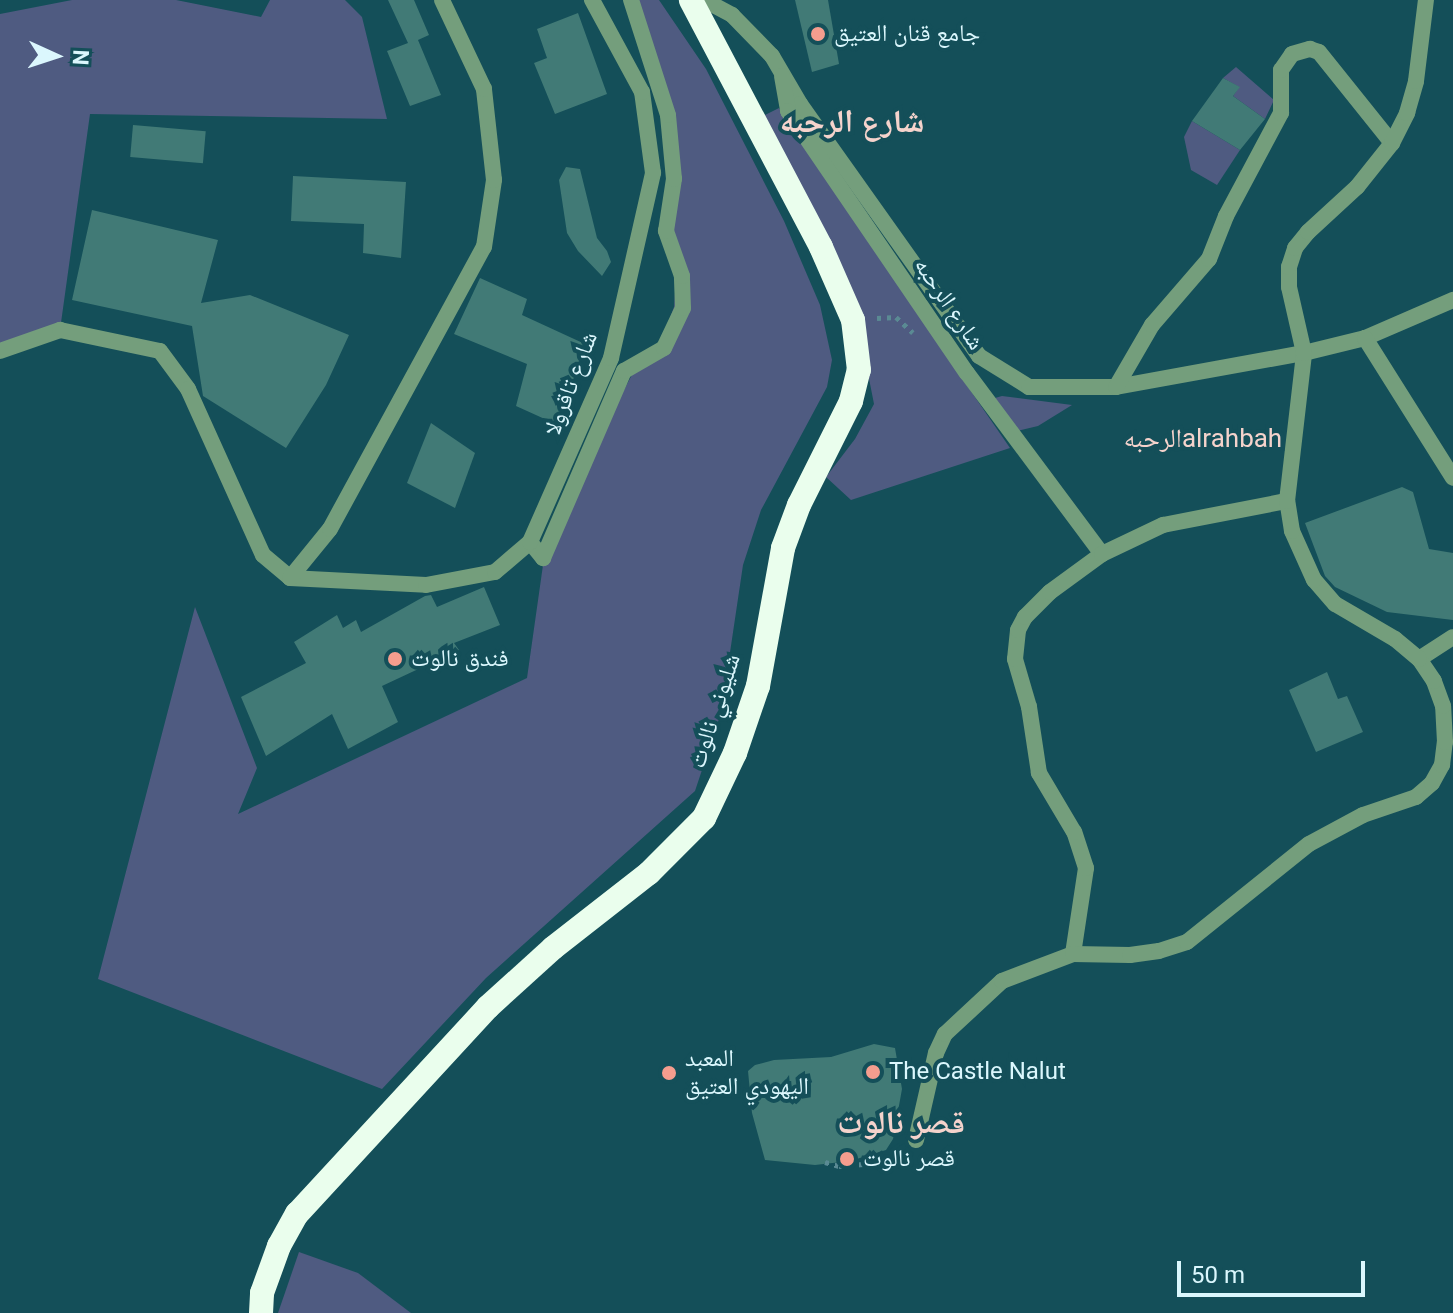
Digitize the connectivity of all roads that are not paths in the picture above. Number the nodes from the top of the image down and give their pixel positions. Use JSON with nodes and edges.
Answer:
{"nodes":[{"id":1,"x":442,"y":0,"type":"edge"},
{"id":2,"x":592,"y":0,"type":"edge"},
{"id":3,"x":631,"y":0,"type":"edge"},
{"id":4,"x":691,"y":0,"type":"edge"},
{"id":5,"x":704,"y":0,"type":"edge"},
{"id":6,"x":1426,"y":0,"type":"edge"},
{"id":7,"x":782,"y":71,"type":"junction"},
{"id":8,"x":1392,"y":143,"type":"junction"},
{"id":9,"x":1453,"y":300,"type":"edge"},
{"id":10,"x":1365,"y":338,"type":"junction"},
{"id":11,"x":0,"y":351,"type":"edge"},
{"id":12,"x":1304,"y":353,"type":"junction"},
{"id":13,"x":1116,"y":387,"type":"junction"},
{"id":14,"x":1453,"y":478,"type":"edge"},
{"id":15,"x":1287,"y":501,"type":"junction"},
{"id":16,"x":530,"y":542,"type":"junction"},
{"id":17,"x":1102,"y":554,"type":"junction"},
{"id":18,"x":290,"y":578,"type":"junction"},
{"id":19,"x":1453,"y":637,"type":"edge"},
{"id":20,"x":1419,"y":659,"type":"junction"},
{"id":21,"x":1073,"y":954,"type":"junction"},
{"id":22,"x":916,"y":1140,"type":"road end"},
{"id":23,"x":261,"y":1313,"type":"edge"}],
"edges":[{"from":1,"to":18,"type":"street"},
{"from":2,"to":16,"type":"street","name":"شارع تاقرولا"},
{"from":3,"to":16,"type":"street"},
{"from":4,"to":23,"type":"highway","name":"شليوني نالوت"},
{"from":5,"to":7,"type":"street"},
{"from":6,"to":8,"type":"street"},
{"from":7,"to":13,"type":"street"},
{"from":7,"to":17,"type":"street","name":"شارع الرحبه"},
{"from":8,"to":12,"type":"street"},
{"from":8,"to":13,"type":"street"},
{"from":9,"to":10,"type":"street"},
{"from":10,"to":12,"type":"street"},
{"from":10,"to":14,"type":"street"},
{"from":11,"to":18,"type":"street"},
{"from":12,"to":13,"type":"street"},
{"from":12,"to":15,"type":"street"},
{"from":15,"to":17,"type":"street"},
{"from":15,"to":20,"type":"street"},
{"from":16,"to":18,"type":"street","name":"شارع تاقرولا"},
{"from":17,"to":21,"type":"street"},
{"from":19,"to":20,"type":"street"},
{"from":20,"to":21,"type":"street"},
{"from":21,"to":22,"type":"street"}]}
